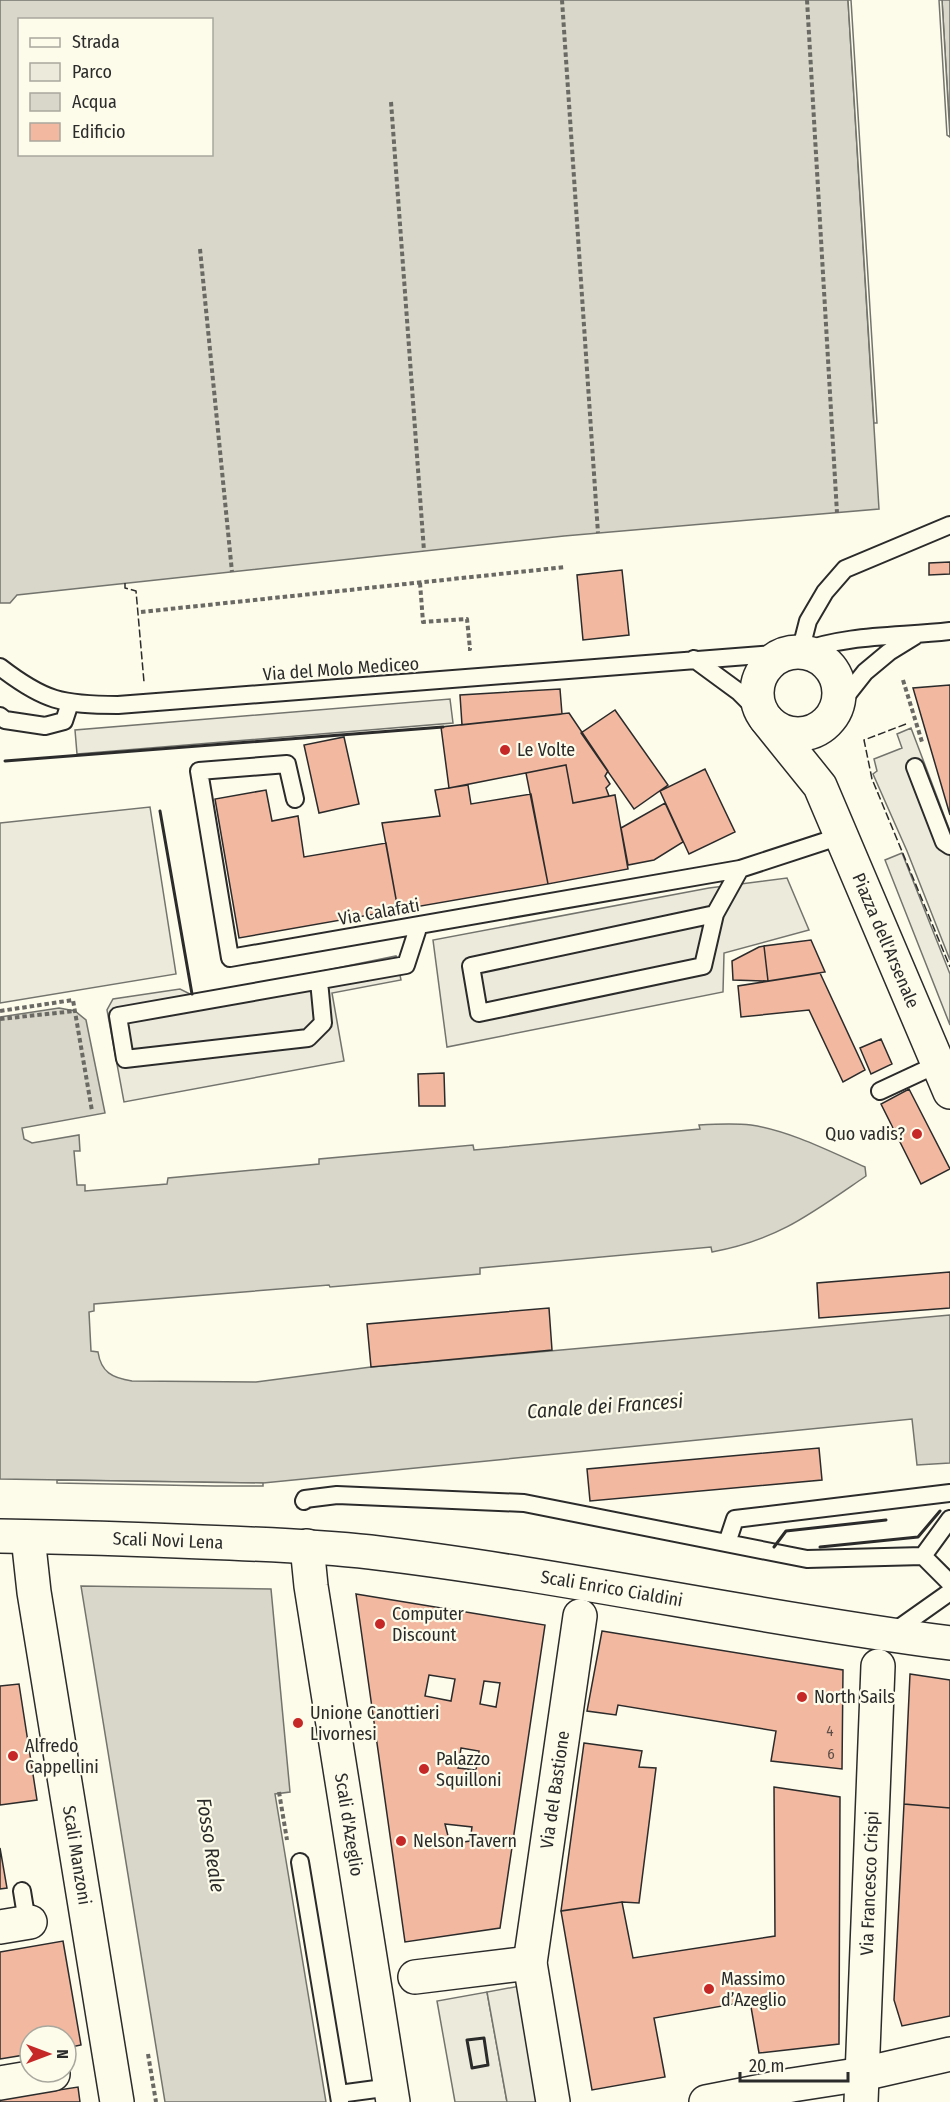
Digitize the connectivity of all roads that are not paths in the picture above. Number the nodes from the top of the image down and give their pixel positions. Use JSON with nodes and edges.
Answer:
{"nodes":[{"id":1,"x":950,"y":525,"type":"edge"},
{"id":2,"x":946,"y":628,"type":"edge"},
{"id":3,"x":916,"y":635,"type":"junction"},
{"id":4,"x":793,"y":653,"type":"junction"},
{"id":5,"x":694,"y":659,"type":"junction"},
{"id":6,"x":0,"y":667,"type":"edge"},
{"id":7,"x":70,"y":703,"type":"junction"},
{"id":8,"x":0,"y":716,"type":"edge"},
{"id":9,"x":829,"y":718,"type":"junction"},
{"id":10,"x":766,"y":719,"type":"junction"},
{"id":11,"x":915,"y":767,"type":"dead end"},
{"id":12,"x":820,"y":786,"type":"junction"},
{"id":13,"x":295,"y":799,"type":"dead end"},
{"id":14,"x":841,"y":836,"type":"junction"},
{"id":15,"x":950,"y":846,"type":"edge"},
{"id":16,"x":740,"y":869,"type":"junction"},
{"id":17,"x":715,"y":914,"type":"junction"},
{"id":18,"x":419,"y":925,"type":"junction"},
{"id":19,"x":319,"y":981,"type":"junction"},
{"id":20,"x":944,"y":1078,"type":"edge"},
{"id":21,"x":880,"y":1091,"type":"dead end"},
{"id":22,"x":950,"y":1493,"type":"edge"},
{"id":23,"x":304,"y":1502,"type":"dead end"},
{"id":24,"x":950,"y":1519,"type":"edge"},
{"id":25,"x":14,"y":1536,"type":"edge"},
{"id":26,"x":727,"y":1543,"type":"junction"},
{"id":27,"x":273,"y":1545,"type":"joint"},
{"id":28,"x":307,"y":1546,"type":"junction"},
{"id":29,"x":922,"y":1556,"type":"junction"},
{"id":30,"x":950,"y":1583,"type":"edge"},
{"id":31,"x":950,"y":1592,"type":"edge"},
{"id":32,"x":580,"y":1616,"type":"dead end"},
{"id":33,"x":889,"y":1635,"type":"junction"},
{"id":34,"x":950,"y":1643,"type":"edge"},
{"id":35,"x":878,"y":1666,"type":"dead end"},
{"id":36,"x":300,"y":1862,"type":"dead end"},
{"id":37,"x":22,"y":1891,"type":"dead end"},
{"id":38,"x":19,"y":1924,"type":"edge"},
{"id":39,"x":530,"y":1963,"type":"junction"},
{"id":40,"x":415,"y":1977,"type":"dead end"},
{"id":41,"x":950,"y":2054,"type":"edge"},
{"id":42,"x":18,"y":2080,"type":"edge"},
{"id":43,"x":0,"y":2083,"type":"edge"},
{"id":44,"x":862,"y":2088,"type":"edge"},
{"id":45,"x":392,"y":2095,"type":"edge"},
{"id":46,"x":339,"y":2098,"type":"edge"},
{"id":47,"x":117,"y":2102,"type":"edge"},
{"id":48,"x":553,"y":2102,"type":"edge"},
{"id":49,"x":706,"y":2102,"type":"edge"},
{"id":50,"x":883,"y":2102,"type":"edge"}],
"edges":[{"from":1,"to":4,"type":"lane"},
{"from":2,"to":3,"type":"lane","name":"Via del Molo Mediceo"},
{"from":3,"to":4,"type":"lane","name":"Via del Molo Mediceo"},
{"from":3,"to":9,"type":"lane","name":"Via del Molo Mediceo"},
{"from":4,"to":5,"type":"lane","name":"Via del Molo Mediceo"},
{"from":4,"to":9,"type":"street"},
{"from":4,"to":10,"type":"street"},
{"from":5,"to":7,"type":"lane","name":"Via del Molo Mediceo"},
{"from":5,"to":10,"type":"lane"},
{"from":6,"to":7,"type":"lane","name":"Via del Molo Mediceo"},
{"from":7,"to":8,"type":"lane"},
{"from":9,"to":10,"type":"street"},
{"from":9,"to":12,"type":"street","name":"Piazza dell'Arsenale"},
{"from":10,"to":12,"type":"street","name":"Piazza dell'Arsenale"},
{"from":11,"to":15,"type":"lane"},
{"from":12,"to":14,"type":"street","name":"Piazza dell'Arsenale"},
{"from":13,"to":18,"type":"lane","name":"Via Calafati"},
{"from":14,"to":16,"type":"lane","name":"Via Calafati"},
{"from":14,"to":20,"type":"street","name":"Piazza dell'Arsenale"},
{"from":16,"to":17,"type":"lane"},
{"from":16,"to":18,"type":"lane","name":"Via Calafati"},
{"from":17,"to":17,"type":"lane"},
{"from":18,"to":19,"type":"lane"},
{"from":19,"to":19,"type":"lane"},
{"from":20,"to":21,"type":"lane"},
{"from":22,"to":26,"type":"lane"},
{"from":23,"to":26,"type":"lane"},
{"from":24,"to":29,"type":"lane"},
{"from":25,"to":27,"type":"street","name":"Scali Novi Lena"},
{"from":25,"to":47,"type":"street","name":"Scali Manzoni"},
{"from":26,"to":29,"type":"lane"},
{"from":27,"to":28,"type":"street","name":"Scali Enrico Cialdini"},
{"from":28,"to":33,"type":"street","name":"Scali Enrico Cialdini"},
{"from":28,"to":45,"type":"street","name":"Scali d'Azeglio"},
{"from":29,"to":30,"type":"lane"},
{"from":31,"to":33,"type":"lane"},
{"from":32,"to":39,"type":"street","name":"Via del Bastione"},
{"from":33,"to":34,"type":"street","name":"Scali Enrico Cialdini"},
{"from":35,"to":44,"type":"street","name":"Via Francesco Crispi"},
{"from":36,"to":46,"type":"lane"},
{"from":37,"to":38,"type":"lane"},
{"from":39,"to":40,"type":"street"},
{"from":39,"to":48,"type":"street","name":"Via del Bastione"},
{"from":41,"to":44,"type":"street"},
{"from":42,"to":43,"type":"street"},
{"from":44,"to":49,"type":"street"},
{"from":44,"to":50,"type":"street"},
{"from":45,"to":46,"type":"lane"}]}
